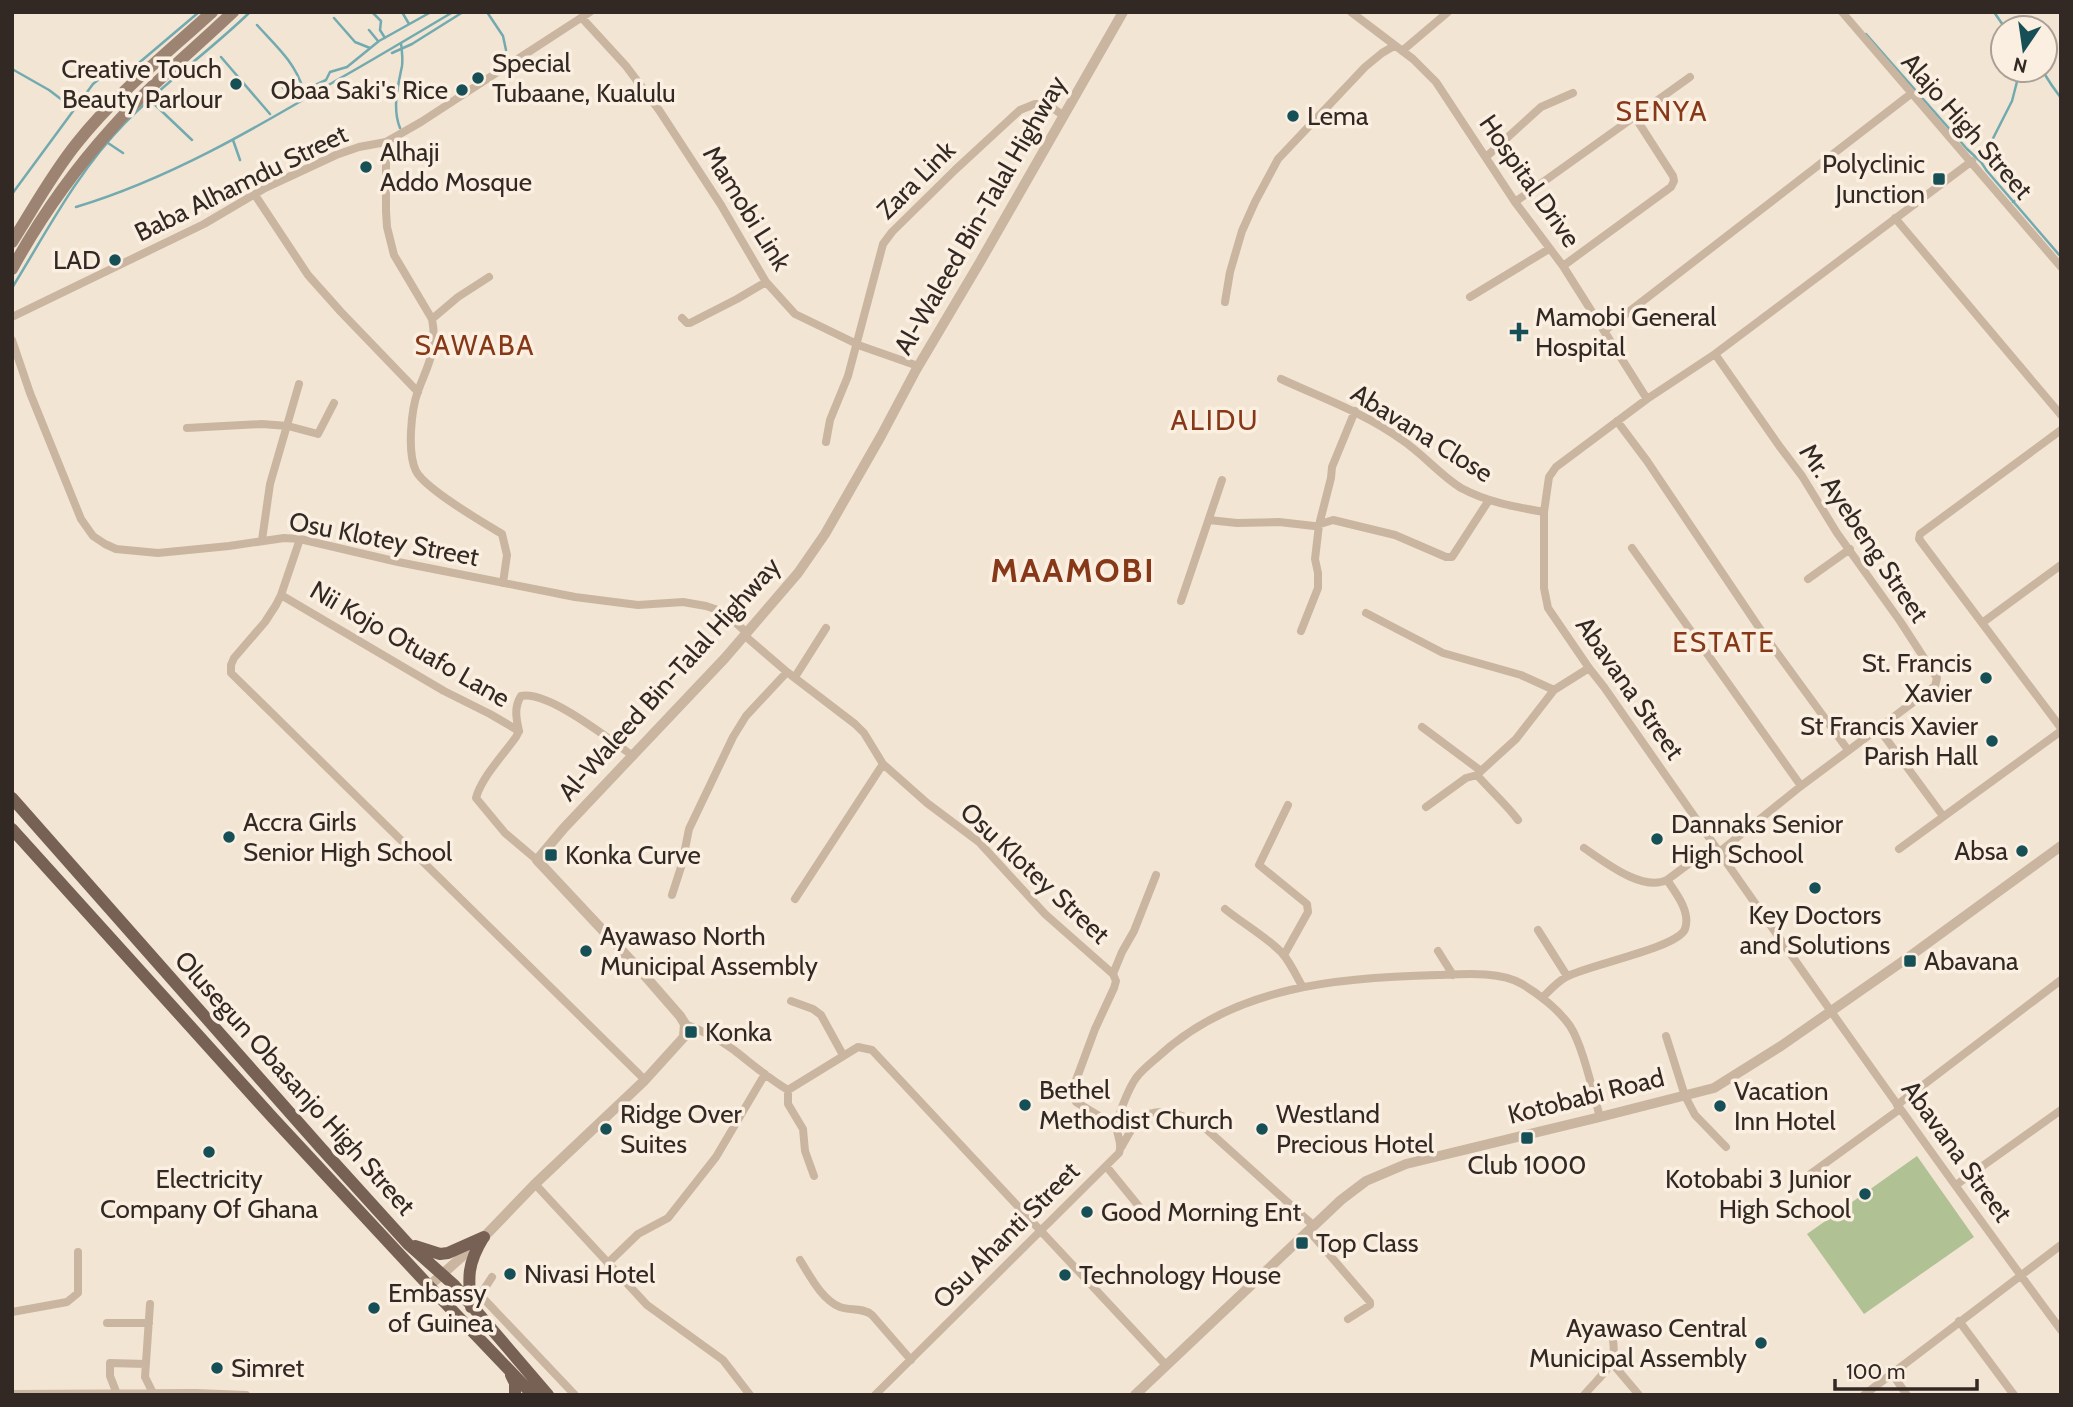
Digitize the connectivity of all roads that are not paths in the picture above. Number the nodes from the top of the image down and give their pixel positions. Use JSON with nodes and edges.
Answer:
{"nodes":[{"id":1,"x":212,"y":12,"type":"edge"},
{"id":2,"x":233,"y":12,"type":"edge"},
{"id":3,"x":590,"y":12,"type":"edge"},
{"id":4,"x":1351,"y":12,"type":"edge"},
{"id":5,"x":1448,"y":12,"type":"edge"},
{"id":6,"x":1842,"y":12,"type":"edge"},
{"id":7,"x":1122,"y":13,"type":"edge"},
{"id":8,"x":582,"y":18,"type":"junction"},
{"id":9,"x":1398,"y":48,"type":"junction"},
{"id":10,"x":1690,"y":76,"type":"dead end"},
{"id":11,"x":1573,"y":93,"type":"dead end"},
{"id":12,"x":1912,"y":93,"type":"junction"},
{"id":13,"x":1064,"y":116,"type":"junction"},
{"id":14,"x":1635,"y":117,"type":"junction"},
{"id":15,"x":386,"y":142,"type":"junction"},
{"id":16,"x":1486,"y":157,"type":"junction"},
{"id":17,"x":1972,"y":161,"type":"junction"},
{"id":18,"x":255,"y":195,"type":"junction"},
{"id":19,"x":1515,"y":202,"type":"junction"},
{"id":20,"x":1895,"y":218,"type":"junction"},
{"id":21,"x":12,"y":242,"type":"edge"},
{"id":22,"x":1549,"y":249,"type":"junction"},
{"id":23,"x":1563,"y":266,"type":"junction"},
{"id":24,"x":2061,"y":267,"type":"edge"},
{"id":25,"x":12,"y":269,"type":"edge"},
{"id":26,"x":489,"y":277,"type":"dead end"},
{"id":27,"x":766,"y":282,"type":"junction"},
{"id":28,"x":1469,"y":297,"type":"dead end"},
{"id":29,"x":1226,"y":302,"type":"dead end"},
{"id":30,"x":12,"y":317,"type":"edge"},
{"id":31,"x":682,"y":318,"type":"dead end"},
{"id":32,"x":432,"y":319,"type":"junction"},
{"id":33,"x":1604,"y":331,"type":"junction"},
{"id":34,"x":12,"y":340,"type":"edge"},
{"id":35,"x":856,"y":343,"type":"junction"},
{"id":36,"x":1715,"y":354,"type":"junction"},
{"id":37,"x":918,"y":366,"type":"junction"},
{"id":38,"x":1281,"y":379,"type":"dead end"},
{"id":39,"x":299,"y":384,"type":"dead end"},
{"id":40,"x":418,"y":392,"type":"junction"},
{"id":41,"x":1647,"y":399,"type":"junction"},
{"id":42,"x":334,"y":403,"type":"dead end"},
{"id":43,"x":1355,"y":411,"type":"junction"},
{"id":44,"x":2061,"y":415,"type":"edge"},
{"id":45,"x":1617,"y":421,"type":"junction"},
{"id":46,"x":288,"y":426,"type":"junction"},
{"id":47,"x":187,"y":428,"type":"dead end"},
{"id":48,"x":2061,"y":430,"type":"edge"},
{"id":49,"x":827,"y":442,"type":"dead end"},
{"id":50,"x":1222,"y":480,"type":"dead end"},
{"id":51,"x":1489,"y":500,"type":"junction"},
{"id":52,"x":1544,"y":512,"type":"junction"},
{"id":53,"x":1209,"y":520,"type":"junction"},
{"id":54,"x":1319,"y":525,"type":"junction"},
{"id":55,"x":300,"y":539,"type":"junction"},
{"id":56,"x":262,"y":540,"type":"junction"},
{"id":57,"x":1632,"y":548,"type":"dead end"},
{"id":58,"x":1850,"y":549,"type":"junction"},
{"id":59,"x":2061,"y":565,"type":"edge"},
{"id":60,"x":1808,"y":579,"type":"dead end"},
{"id":61,"x":503,"y":583,"type":"junction"},
{"id":62,"x":281,"y":595,"type":"junction"},
{"id":63,"x":1181,"y":601,"type":"dead end"},
{"id":64,"x":1366,"y":613,"type":"dead end"},
{"id":65,"x":1982,"y":622,"type":"junction"},
{"id":66,"x":826,"y":628,"type":"dead end"},
{"id":67,"x":1301,"y":631,"type":"dead end"},
{"id":68,"x":745,"y":634,"type":"junction"},
{"id":69,"x":1589,"y":668,"type":"junction"},
{"id":70,"x":791,"y":674,"type":"junction"},
{"id":71,"x":1555,"y":690,"type":"junction"},
{"id":72,"x":1422,"y":727,"type":"dead end"},
{"id":73,"x":1880,"y":729,"type":"junction"},
{"id":74,"x":2061,"y":730,"type":"edge"},
{"id":75,"x":519,"y":731,"type":"junction"},
{"id":76,"x":1848,"y":750,"type":"junction"},
{"id":77,"x":633,"y":756,"type":"junction"},
{"id":78,"x":883,"y":764,"type":"junction"},
{"id":79,"x":1479,"y":773,"type":"junction"},
{"id":80,"x":1801,"y":786,"type":"junction"},
{"id":81,"x":12,"y":798,"type":"edge"},
{"id":82,"x":1288,"y":805,"type":"dead end"},
{"id":83,"x":1426,"y":807,"type":"dead end"},
{"id":84,"x":1943,"y":816,"type":"junction"},
{"id":85,"x":1518,"y":820,"type":"dead end"},
{"id":86,"x":12,"y":829,"type":"edge"},
{"id":87,"x":2061,"y":846,"type":"edge"},
{"id":88,"x":1584,"y":848,"type":"dead end"},
{"id":89,"x":1716,"y":849,"type":"junction"},
{"id":90,"x":1899,"y":849,"type":"dead end"},
{"id":91,"x":537,"y":860,"type":"junction"},
{"id":92,"x":1156,"y":875,"type":"dead end"},
{"id":93,"x":1667,"y":880,"type":"junction"},
{"id":94,"x":672,"y":895,"type":"dead end"},
{"id":95,"x":795,"y":899,"type":"dead end"},
{"id":96,"x":1225,"y":909,"type":"dead end"},
{"id":97,"x":1538,"y":930,"type":"dead end"},
{"id":98,"x":1438,"y":951,"type":"dead end"},
{"id":99,"x":1284,"y":955,"type":"junction"},
{"id":100,"x":1113,"y":974,"type":"junction"},
{"id":101,"x":1453,"y":975,"type":"junction"},
{"id":102,"x":1567,"y":976,"type":"junction"},
{"id":103,"x":2061,"y":980,"type":"edge"},
{"id":104,"x":1302,"y":986,"type":"junction"},
{"id":105,"x":1542,"y":998,"type":"junction"},
{"id":106,"x":791,"y":1001,"type":"dead end"},
{"id":107,"x":1831,"y":1010,"type":"junction"},
{"id":108,"x":685,"y":1024,"type":"junction"},
{"id":109,"x":1666,"y":1035,"type":"dead end"},
{"id":110,"x":843,"y":1055,"type":"junction"},
{"id":111,"x":765,"y":1074,"type":"junction"},
{"id":112,"x":645,"y":1080,"type":"junction"},
{"id":113,"x":788,"y":1090,"type":"junction"},
{"id":114,"x":1685,"y":1096,"type":"junction"},
{"id":115,"x":1899,"y":1107,"type":"junction"},
{"id":116,"x":2061,"y":1110,"type":"edge"},
{"id":117,"x":1600,"y":1117,"type":"junction"},
{"id":118,"x":1116,"y":1127,"type":"junction"},
{"id":119,"x":1122,"y":1146,"type":"junction"},
{"id":120,"x":1726,"y":1147,"type":"dead end"},
{"id":121,"x":1106,"y":1166,"type":"junction"},
{"id":122,"x":814,"y":1175,"type":"dead end"},
{"id":123,"x":1798,"y":1183,"type":"dead end"},
{"id":124,"x":535,"y":1184,"type":"junction"},
{"id":125,"x":1956,"y":1185,"type":"junction"},
{"id":126,"x":1146,"y":1216,"type":"dead end"},
{"id":127,"x":1312,"y":1228,"type":"junction"},
{"id":128,"x":1040,"y":1232,"type":"junction"},
{"id":129,"x":484,"y":1237,"type":"junction"},
{"id":130,"x":408,"y":1244,"type":"junction"},
{"id":131,"x":2061,"y":1245,"type":"edge"},
{"id":132,"x":78,"y":1252,"type":"dead end"},
{"id":133,"x":800,"y":1260,"type":"dead end"},
{"id":134,"x":608,"y":1262,"type":"junction"},
{"id":135,"x":442,"y":1274,"type":"junction"},
{"id":136,"x":2021,"y":1276,"type":"junction"},
{"id":137,"x":492,"y":1277,"type":"dead end"},
{"id":138,"x":429,"y":1286,"type":"junction"},
{"id":139,"x":150,"y":1304,"type":"dead end"},
{"id":140,"x":471,"y":1308,"type":"junction"},
{"id":141,"x":12,"y":1312,"type":"edge"},
{"id":142,"x":1348,"y":1319,"type":"dead end"},
{"id":143,"x":1959,"y":1321,"type":"junction"},
{"id":144,"x":107,"y":1323,"type":"dead end"},
{"id":145,"x":149,"y":1323,"type":"junction"},
{"id":146,"x":1610,"y":1326,"type":"dead end"},
{"id":147,"x":2061,"y":1330,"type":"edge"},
{"id":148,"x":911,"y":1360,"type":"junction"},
{"id":149,"x":1612,"y":1363,"type":"junction"},
{"id":150,"x":146,"y":1364,"type":"junction"},
{"id":151,"x":1165,"y":1364,"type":"junction"},
{"id":152,"x":1892,"y":1374,"type":"junction"},
{"id":153,"x":526,"y":1390,"type":"edge"},
{"id":154,"x":1141,"y":1392,"type":"edge"},
{"id":155,"x":153,"y":1393,"type":"edge"},
{"id":156,"x":12,"y":1394,"type":"edge"},
{"id":157,"x":117,"y":1394,"type":"edge"},
{"id":158,"x":22,"y":1395,"type":"edge"},
{"id":159,"x":246,"y":1395,"type":"edge"},
{"id":160,"x":548,"y":1395,"type":"edge"},
{"id":161,"x":575,"y":1395,"type":"edge"},
{"id":162,"x":750,"y":1395,"type":"edge"},
{"id":163,"x":875,"y":1395,"type":"edge"},
{"id":164,"x":1584,"y":1395,"type":"edge"},
{"id":165,"x":1639,"y":1395,"type":"edge"},
{"id":166,"x":1864,"y":1395,"type":"edge"},
{"id":167,"x":1907,"y":1395,"type":"edge"},
{"id":168,"x":2014,"y":1395,"type":"edge"}],
"edges":[{"from":1,"to":21,"type":"main road"},
{"from":2,"to":25,"type":"main road"},
{"from":3,"to":8,"type":"street","name":"Baba Alhamdu Street"},
{"from":4,"to":9,"type":"street","name":"Hospital Drive"},
{"from":5,"to":9,"type":"street"},
{"from":6,"to":12,"type":"street","name":"Alajo High Street"},
{"from":7,"to":13,"type":"street","name":"Al-Waleed Bin-Talal Highway"},
{"from":8,"to":15,"type":"street","name":"Baba Alhamdu Street"},
{"from":8,"to":27,"type":"street","name":"Mamobi Link"},
{"from":9,"to":16,"type":"street","name":"Hospital Drive"},
{"from":9,"to":29,"type":"street"},
{"from":10,"to":14,"type":"street"},
{"from":11,"to":16,"type":"street"},
{"from":12,"to":17,"type":"street","name":"Alajo High Street"},
{"from":12,"to":33,"type":"street"},
{"from":13,"to":35,"type":"street","name":"Zara Link"},
{"from":13,"to":37,"type":"street","name":"Al-Waleed Bin-Talal Highway"},
{"from":14,"to":19,"type":"street"},
{"from":14,"to":23,"type":"street"},
{"from":15,"to":18,"type":"street","name":"Baba Alhamdu Street"},
{"from":15,"to":32,"type":"street"},
{"from":16,"to":19,"type":"street","name":"Hospital Drive"},
{"from":17,"to":20,"type":"street","name":"Abavana Street"},
{"from":17,"to":24,"type":"street","name":"Alajo High Street"},
{"from":18,"to":30,"type":"street","name":"Baba Alhamdu Street"},
{"from":18,"to":40,"type":"street"},
{"from":19,"to":22,"type":"street","name":"Hospital Drive"},
{"from":20,"to":36,"type":"street","name":"Abavana Street"},
{"from":20,"to":44,"type":"street"},
{"from":22,"to":23,"type":"street","name":"Hospital Drive"},
{"from":22,"to":28,"type":"street"},
{"from":23,"to":33,"type":"street","name":"Hospital Drive"},
{"from":26,"to":32,"type":"street"},
{"from":27,"to":31,"type":"street"},
{"from":27,"to":35,"type":"street","name":"Mamobi Link"},
{"from":32,"to":40,"type":"street"},
{"from":33,"to":41,"type":"street","name":"Hospital Drive"},
{"from":34,"to":56,"type":"street","name":"Osu Klotey Street"},
{"from":35,"to":37,"type":"street","name":"Mamobi Link"},
{"from":35,"to":49,"type":"street","name":"Zara Link"},
{"from":36,"to":41,"type":"street","name":"Abavana Street"},
{"from":36,"to":58,"type":"street","name":"Mr. Ayebeng Street"},
{"from":37,"to":68,"type":"street","name":"Al-Waleed Bin-Talal Highway"},
{"from":38,"to":43,"type":"street","name":"Abavana Close"},
{"from":39,"to":46,"type":"street"},
{"from":40,"to":61,"type":"street"},
{"from":41,"to":45,"type":"street","name":"Abavana Street"},
{"from":42,"to":46,"type":"street"},
{"from":43,"to":51,"type":"street","name":"Abavana Close"},
{"from":43,"to":54,"type":"street"},
{"from":45,"to":52,"type":"street","name":"Abavana Street"},
{"from":45,"to":76,"type":"street"},
{"from":46,"to":47,"type":"street"},
{"from":46,"to":56,"type":"street"},
{"from":48,"to":65,"type":"street"},
{"from":50,"to":53,"type":"street"},
{"from":51,"to":52,"type":"street","name":"Abavana Close"},
{"from":51,"to":54,"type":"street"},
{"from":52,"to":69,"type":"street","name":"Abavana Street"},
{"from":53,"to":54,"type":"street"},
{"from":53,"to":63,"type":"street"},
{"from":54,"to":67,"type":"street"},
{"from":55,"to":56,"type":"street","name":"Osu Klotey Street"},
{"from":55,"to":61,"type":"street","name":"Osu Klotey Street"},
{"from":55,"to":62,"type":"street"},
{"from":57,"to":80,"type":"street"},
{"from":58,"to":60,"type":"street"},
{"from":58,"to":73,"type":"street","name":"Mr. Ayebeng Street"},
{"from":59,"to":65,"type":"street"},
{"from":61,"to":68,"type":"street","name":"Osu Klotey Street"},
{"from":62,"to":75,"type":"street","name":"Nii Kojo Otuafo Lane"},
{"from":62,"to":112,"type":"street"},
{"from":64,"to":71,"type":"street"},
{"from":65,"to":74,"type":"street"},
{"from":66,"to":70,"type":"street"},
{"from":68,"to":70,"type":"street","name":"Osu Klotey Street"},
{"from":68,"to":77,"type":"street","name":"Al-Waleed Bin-Talal Highway"},
{"from":69,"to":71,"type":"street"},
{"from":69,"to":89,"type":"street","name":"Abavana Street"},
{"from":70,"to":78,"type":"street","name":"Osu Klotey Street"},
{"from":70,"to":94,"type":"street"},
{"from":71,"to":79,"type":"street"},
{"from":72,"to":79,"type":"street"},
{"from":73,"to":76,"type":"street","name":"Mr. Ayebeng Street"},
{"from":73,"to":84,"type":"street"},
{"from":74,"to":84,"type":"street"},
{"from":75,"to":77,"type":"street"},
{"from":75,"to":91,"type":"street","name":"Nii Kojo Otuafo Lane"},
{"from":76,"to":80,"type":"street","name":"Mr. Ayebeng Street"},
{"from":77,"to":91,"type":"street","name":"Al-Waleed Bin-Talal Highway"},
{"from":78,"to":95,"type":"street"},
{"from":78,"to":100,"type":"street","name":"Osu Klotey Street"},
{"from":79,"to":83,"type":"street"},
{"from":79,"to":85,"type":"street"},
{"from":80,"to":89,"type":"street","name":"Mr. Ayebeng Street"},
{"from":81,"to":130,"type":"main road","name":"Olusegun Obasanjo High Street"},
{"from":82,"to":99,"type":"street"},
{"from":84,"to":90,"type":"street"},
{"from":86,"to":138,"type":"main road","name":"Olusegun Obasanjo High Street"},
{"from":87,"to":107,"type":"street","name":"Kotobabi Road"},
{"from":88,"to":93,"type":"street"},
{"from":89,"to":93,"type":"street","name":"Mr. Ayebeng Street"},
{"from":89,"to":107,"type":"street","name":"Abavana Street"},
{"from":91,"to":108,"type":"street"},
{"from":92,"to":100,"type":"street"},
{"from":93,"to":102,"type":"street"},
{"from":96,"to":99,"type":"street"},
{"from":97,"to":102,"type":"street"},
{"from":98,"to":101,"type":"street"},
{"from":99,"to":104,"type":"street"},
{"from":100,"to":118,"type":"street","name":"Osu Klotey Street"},
{"from":101,"to":104,"type":"street"},
{"from":101,"to":105,"type":"street"},
{"from":102,"to":105,"type":"street"},
{"from":103,"to":115,"type":"street"},
{"from":104,"to":118,"type":"street"},
{"from":105,"to":117,"type":"street"},
{"from":106,"to":110,"type":"street"},
{"from":107,"to":114,"type":"street","name":"Kotobabi Road"},
{"from":107,"to":115,"type":"street","name":"Abavana Street"},
{"from":108,"to":111,"type":"street"},
{"from":108,"to":112,"type":"street"},
{"from":109,"to":114,"type":"street"},
{"from":110,"to":113,"type":"street"},
{"from":110,"to":128,"type":"street"},
{"from":111,"to":113,"type":"street"},
{"from":111,"to":134,"type":"street"},
{"from":112,"to":124,"type":"street"},
{"from":113,"to":122,"type":"street"},
{"from":114,"to":117,"type":"street","name":"Kotobabi Road"},
{"from":114,"to":120,"type":"street"},
{"from":115,"to":123,"type":"street"},
{"from":115,"to":125,"type":"street","name":"Abavana Street"},
{"from":116,"to":125,"type":"street"},
{"from":117,"to":127,"type":"street","name":"Kotobabi Road"},
{"from":118,"to":119,"type":"street"},
{"from":119,"to":121,"type":"street","name":"Osu Ahanti Street"},
{"from":119,"to":127,"type":"street","name":"Osu Ahanti Street"},
{"from":121,"to":126,"type":"street"},
{"from":121,"to":128,"type":"street","name":"Osu Ahanti Street"},
{"from":124,"to":129,"type":"street"},
{"from":124,"to":134,"type":"street"},
{"from":125,"to":136,"type":"street","name":"Abavana Street"},
{"from":127,"to":142,"type":"street"},
{"from":127,"to":151,"type":"street","name":"Kotobabi Road"},
{"from":128,"to":148,"type":"street","name":"Osu Ahanti Street"},
{"from":128,"to":151,"type":"street"},
{"from":129,"to":130,"type":"main road"},
{"from":129,"to":135,"type":"street"},
{"from":129,"to":140,"type":"main road"},
{"from":130,"to":135,"type":"main road","name":"Olusegun Obasanjo High Street"},
{"from":131,"to":136,"type":"street"},
{"from":132,"to":141,"type":"street"},
{"from":133,"to":148,"type":"street"},
{"from":134,"to":162,"type":"street"},
{"from":135,"to":138,"type":"street"},
{"from":135,"to":140,"type":"main road","name":"Olusegun Obasanjo High Street"},
{"from":136,"to":143,"type":"street"},
{"from":136,"to":147,"type":"street","name":"Abavana Street"},
{"from":137,"to":161,"type":"street"},
{"from":138,"to":153,"type":"main road","name":"Olusegun Obasanjo High Street"},
{"from":139,"to":145,"type":"street"},
{"from":140,"to":153,"type":"main road","name":"Olusegun Obasanjo High Street"},
{"from":143,"to":152,"type":"street"},
{"from":143,"to":168,"type":"street"},
{"from":144,"to":145,"type":"street"},
{"from":145,"to":150,"type":"street"},
{"from":146,"to":149,"type":"street"},
{"from":148,"to":163,"type":"street","name":"Osu Ahanti Street"},
{"from":149,"to":164,"type":"street"},
{"from":149,"to":165,"type":"street"},
{"from":150,"to":155,"type":"street"},
{"from":150,"to":157,"type":"street"},
{"from":151,"to":154,"type":"street","name":"Kotobabi Road"},
{"from":152,"to":166,"type":"street"},
{"from":152,"to":167,"type":"street"},
{"from":153,"to":160,"type":"main road","name":"Olusegun Obasanjo High Street"},
{"from":155,"to":157,"type":"street"},
{"from":155,"to":159,"type":"street"},
{"from":156,"to":158,"type":"street"},
{"from":157,"to":158,"type":"street"}]}
